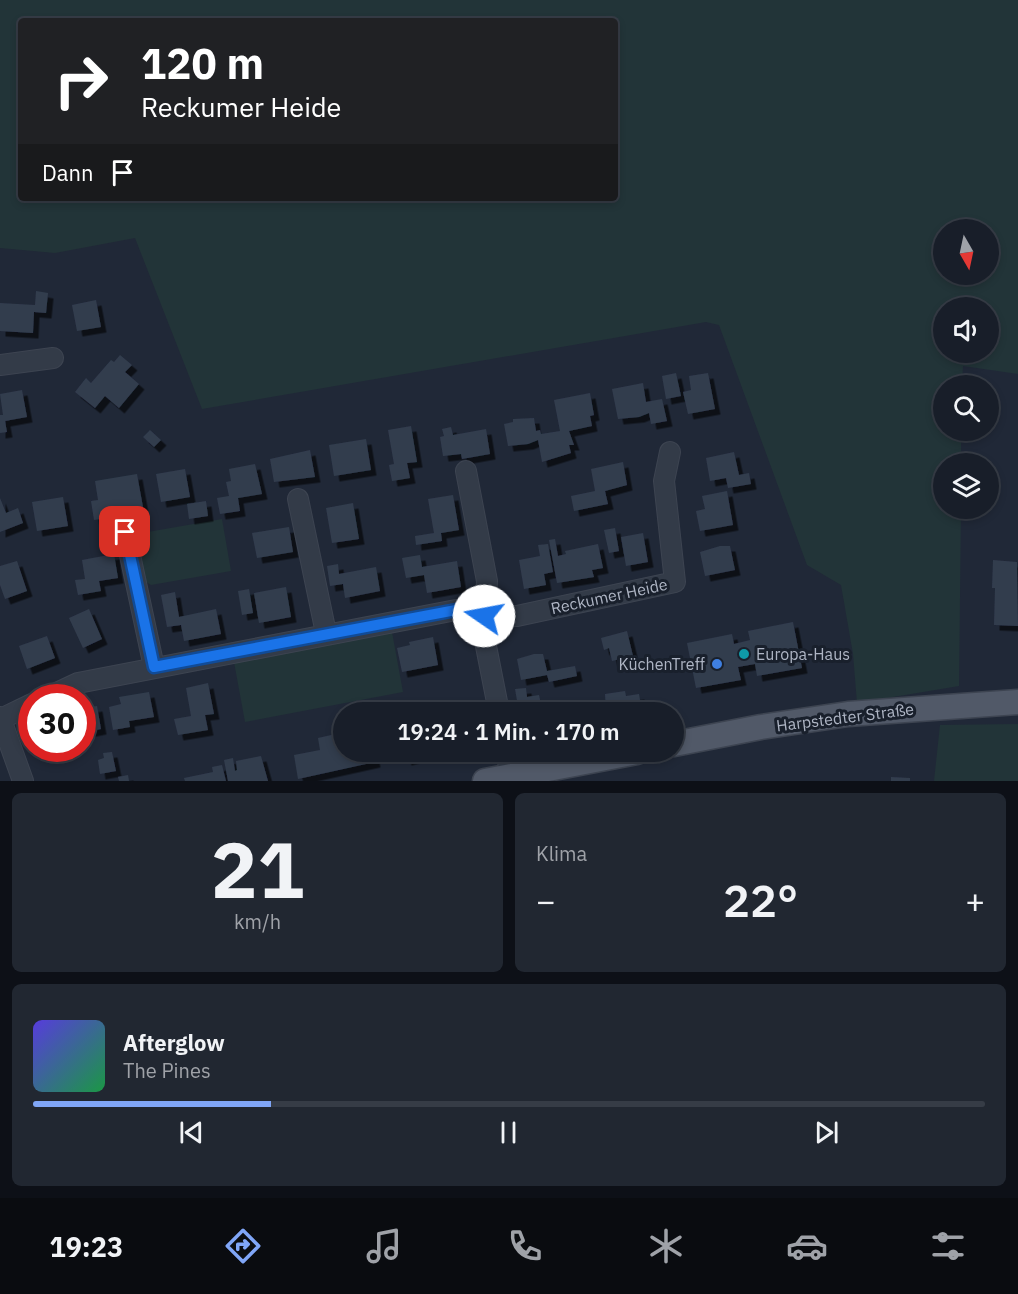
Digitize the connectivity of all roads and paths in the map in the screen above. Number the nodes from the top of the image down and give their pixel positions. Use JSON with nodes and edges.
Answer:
{"nodes":[{"id":1,"x":53,"y":358,"type":"dead end"},
{"id":2,"x":0,"y":365,"type":"edge"},
{"id":3,"x":670,"y":452,"type":"dead end"},
{"id":4,"x":466,"y":471,"type":"dead end"},
{"id":5,"x":298,"y":499,"type":"dead end"},
{"id":6,"x":125,"y":532,"type":"dead end"},
{"id":7,"x":484,"y":616,"type":"junction"},
{"id":8,"x":326,"y":633,"type":"junction"},
{"id":9,"x":154,"y":667,"type":"junction"},
{"id":10,"x":76,"y":684,"type":"edge"},
{"id":11,"x":497,"y":702,"type":"edge"},
{"id":12,"x":1018,"y":702,"type":"edge"},
{"id":13,"x":18,"y":710,"type":"edge"},
{"id":14,"x":0,"y":718,"type":"edge"},
{"id":15,"x":684,"y":742,"type":"edge"},
{"id":16,"x":508,"y":762,"type":"edge"},
{"id":17,"x":589,"y":762,"type":"edge"},
{"id":18,"x":512,"y":778,"type":"edge"},
{"id":19,"x":23,"y":781,"type":"edge"},
{"id":20,"x":485,"y":781,"type":"edge"}],
"edges":[{"from":1,"to":2,"type":"street"},
{"from":3,"to":7,"type":"street","name":"Reckumer Heide"},
{"from":4,"to":7,"type":"street"},
{"from":5,"to":8,"type":"street"},
{"from":6,"to":9,"type":"street"},
{"from":7,"to":8,"type":"street","name":"Reckumer Heide"},
{"from":7,"to":11,"type":"street"},
{"from":8,"to":9,"type":"street","name":"Reckumer Heide"},
{"from":9,"to":10,"type":"street","name":"Reckumer Heide"},
{"from":12,"to":15,"type":"main road","name":"Harpstedter Straße"},
{"from":13,"to":14,"type":"street"},
{"from":14,"to":19,"type":"street"},
{"from":16,"to":18,"type":"street"},
{"from":17,"to":18,"type":"main road"},
{"from":18,"to":20,"type":"main road"}]}
